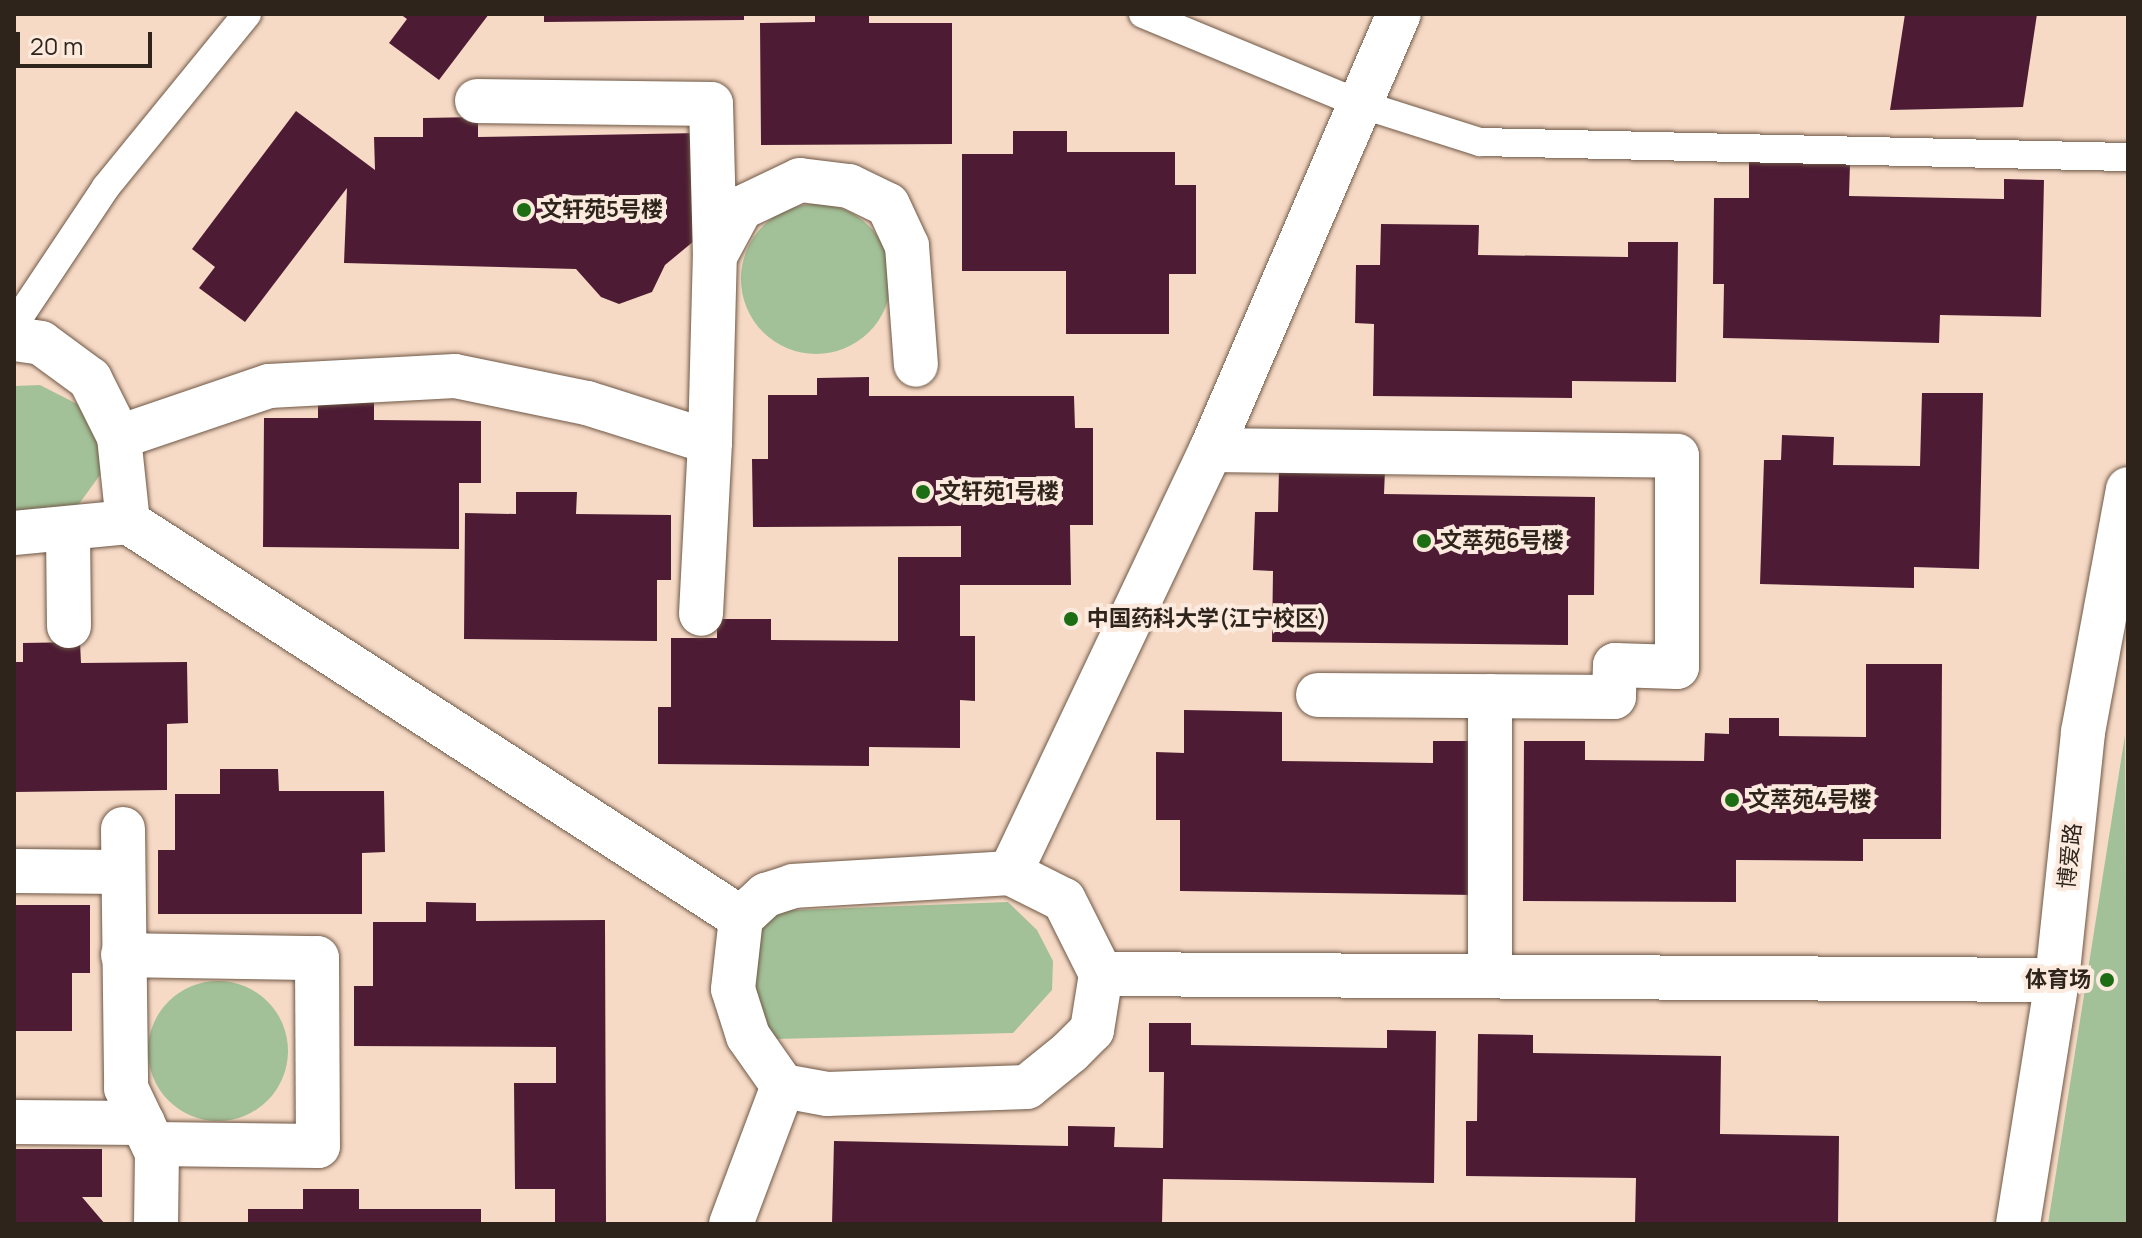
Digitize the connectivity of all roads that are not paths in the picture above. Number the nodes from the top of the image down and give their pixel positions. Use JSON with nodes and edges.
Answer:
{"nodes":[{"id":1,"x":247,"y":14,"type":"edge"},
{"id":2,"x":1143,"y":14,"type":"edge"},
{"id":3,"x":1399,"y":14,"type":"edge"},
{"id":4,"x":477,"y":101,"type":"dead end"},
{"id":5,"x":1360,"y":104,"type":"junction"},
{"id":6,"x":2128,"y":157,"type":"edge"},
{"id":7,"x":715,"y":256,"type":"junction"},
{"id":8,"x":14,"y":325,"type":"edge"},
{"id":9,"x":14,"y":339,"type":"edge"},
{"id":10,"x":916,"y":365,"type":"dead end"},
{"id":11,"x":119,"y":437,"type":"junction"},
{"id":12,"x":710,"y":442,"type":"junction"},
{"id":13,"x":1211,"y":450,"type":"junction"},
{"id":14,"x":2128,"y":489,"type":"edge"},
{"id":15,"x":128,"y":522,"type":"junction"},
{"id":16,"x":68,"y":531,"type":"junction"},
{"id":17,"x":14,"y":533,"type":"edge"},
{"id":18,"x":701,"y":614,"type":"dead end"},
{"id":19,"x":69,"y":626,"type":"dead end"},
{"id":20,"x":1318,"y":695,"type":"dead end"},
{"id":21,"x":1490,"y":696,"type":"junction"},
{"id":22,"x":123,"y":829,"type":"dead end"},
{"id":23,"x":14,"y":871,"type":"edge"},
{"id":24,"x":123,"y":872,"type":"junction"},
{"id":25,"x":1010,"y":873,"type":"junction"},
{"id":26,"x":741,"y":918,"type":"junction"},
{"id":27,"x":123,"y":955,"type":"junction"},
{"id":28,"x":1101,"y":974,"type":"junction"},
{"id":29,"x":1490,"y":975,"type":"junction"},
{"id":30,"x":2057,"y":980,"type":"junction"},
{"id":31,"x":783,"y":1086,"type":"junction"},
{"id":32,"x":14,"y":1122,"type":"edge"},
{"id":33,"x":148,"y":1133,"type":"junction"},
{"id":34,"x":156,"y":1224,"type":"edge"},
{"id":35,"x":731,"y":1224,"type":"edge"},
{"id":36,"x":2018,"y":1224,"type":"edge"}],
"edges":[{"from":1,"to":8,"type":"lane"},
{"from":2,"to":5,"type":"lane"},
{"from":3,"to":5,"type":"street"},
{"from":4,"to":7,"type":"street"},
{"from":5,"to":6,"type":"lane"},
{"from":5,"to":13,"type":"street"},
{"from":7,"to":10,"type":"street"},
{"from":7,"to":12,"type":"street"},
{"from":9,"to":11,"type":"street"},
{"from":11,"to":12,"type":"street"},
{"from":11,"to":15,"type":"street"},
{"from":12,"to":18,"type":"street"},
{"from":13,"to":21,"type":"street"},
{"from":13,"to":25,"type":"street"},
{"from":14,"to":30,"type":"street","name":"博爱路"},
{"from":15,"to":16,"type":"street"},
{"from":15,"to":26,"type":"street"},
{"from":16,"to":17,"type":"street"},
{"from":16,"to":19,"type":"street"},
{"from":20,"to":21,"type":"street"},
{"from":21,"to":29,"type":"street"},
{"from":22,"to":24,"type":"street"},
{"from":23,"to":24,"type":"street"},
{"from":24,"to":27,"type":"street"},
{"from":25,"to":26,"type":"street"},
{"from":25,"to":28,"type":"street"},
{"from":26,"to":31,"type":"street"},
{"from":27,"to":33,"type":"street"},
{"from":27,"to":33,"type":"street"},
{"from":28,"to":29,"type":"street"},
{"from":28,"to":31,"type":"street"},
{"from":29,"to":30,"type":"street"},
{"from":30,"to":36,"type":"street","name":"博爱路"},
{"from":31,"to":35,"type":"street"},
{"from":32,"to":33,"type":"street"},
{"from":33,"to":34,"type":"street"}]}
